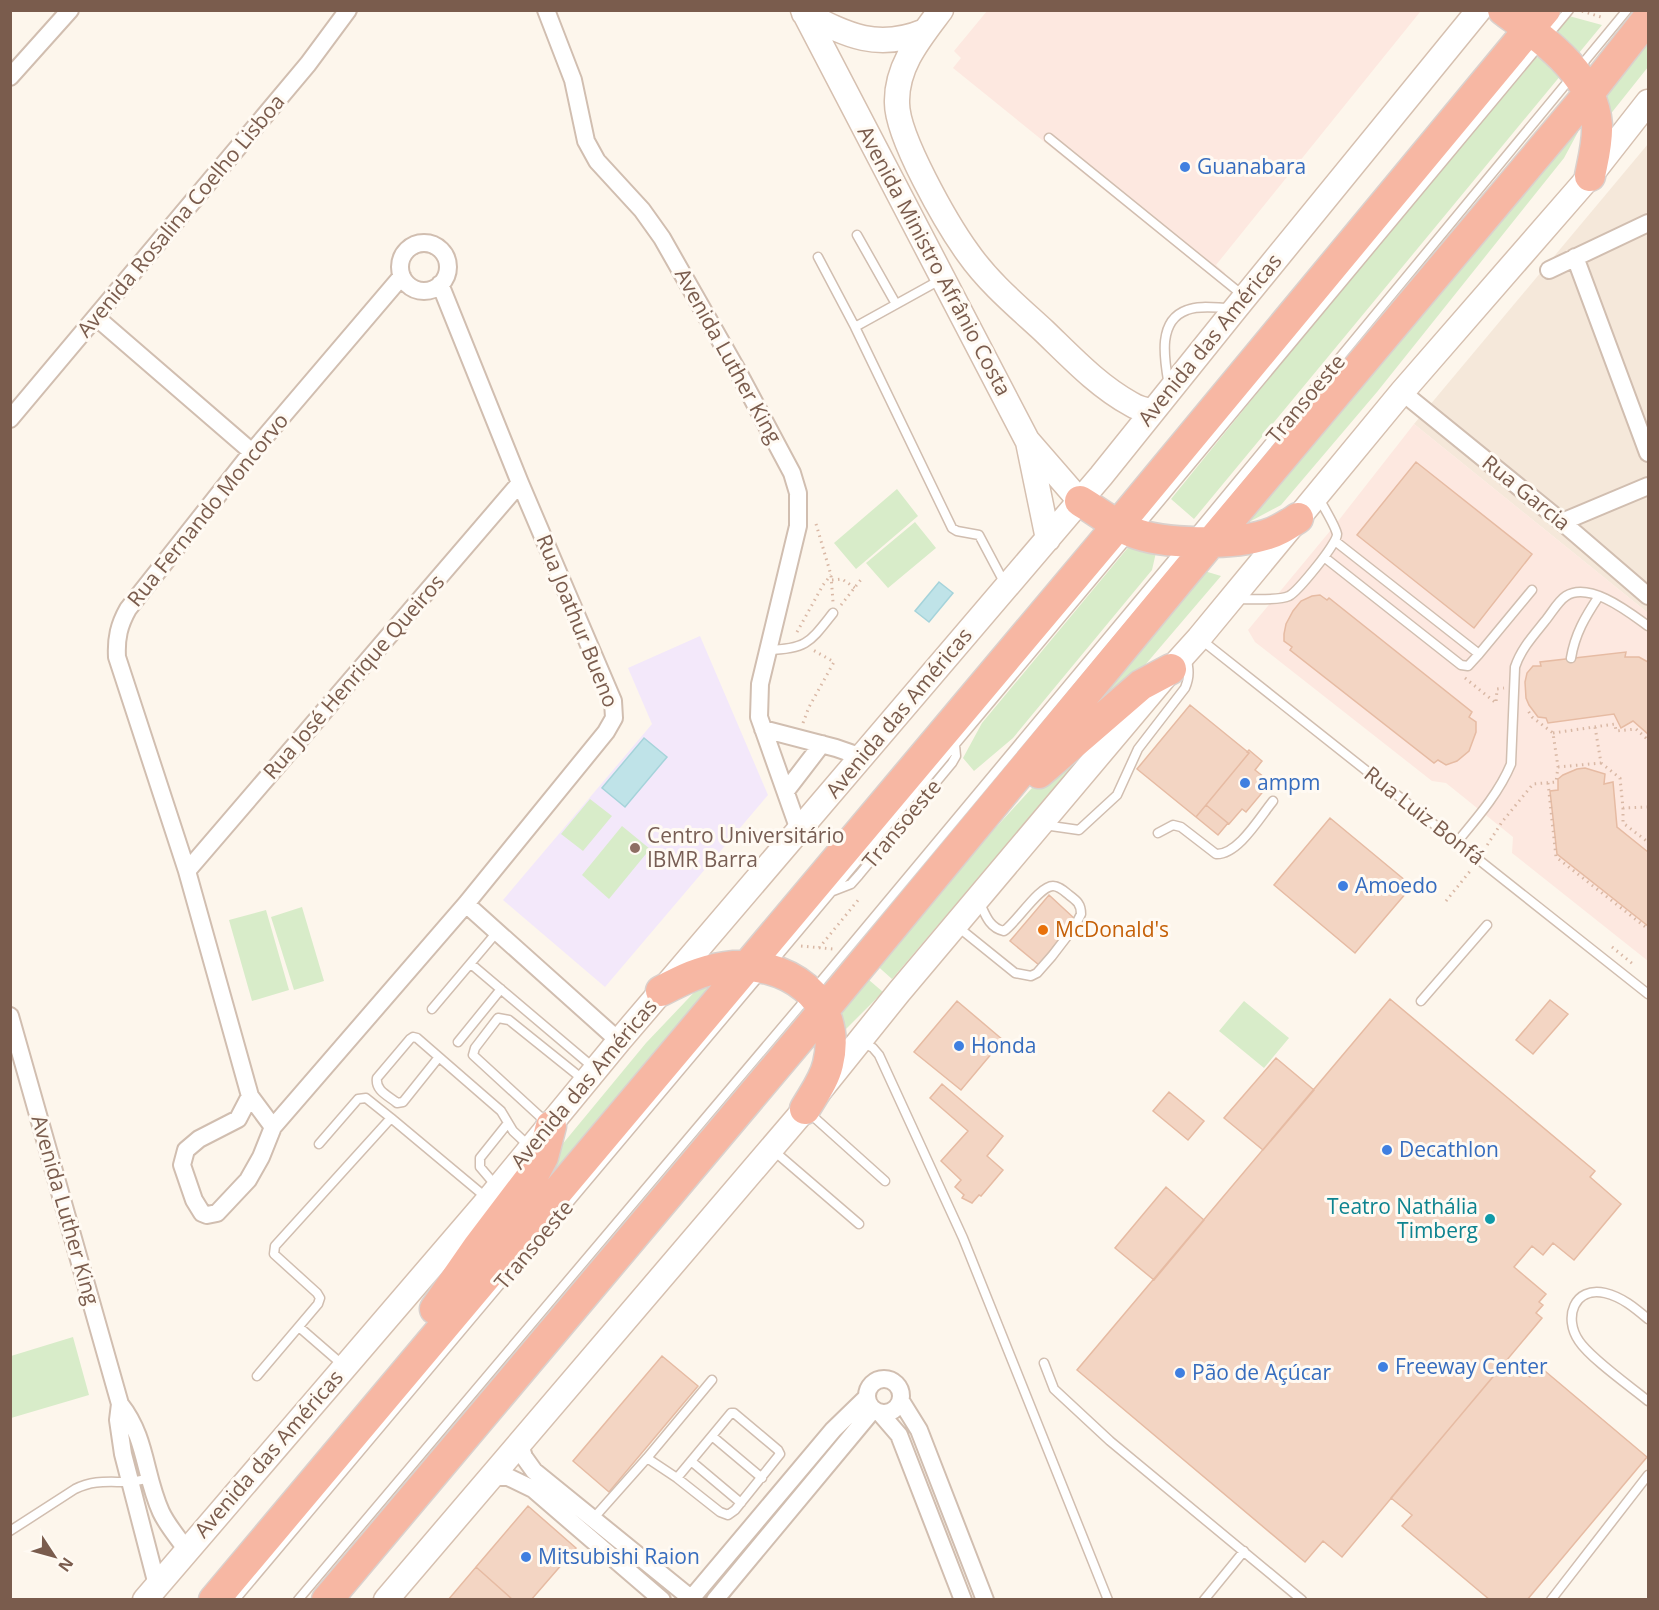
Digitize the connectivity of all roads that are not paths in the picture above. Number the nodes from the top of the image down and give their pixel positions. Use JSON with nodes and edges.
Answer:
{"nodes":[{"id":1,"x":70,"y":10,"type":"edge"},
{"id":2,"x":348,"y":10,"type":"edge"},
{"id":3,"x":546,"y":10,"type":"edge"},
{"id":4,"x":941,"y":10,"type":"edge"},
{"id":5,"x":1479,"y":10,"type":"edge"},
{"id":6,"x":1503,"y":10,"type":"edge"},
{"id":7,"x":1569,"y":10,"type":"edge"},
{"id":8,"x":1627,"y":10,"type":"edge"},
{"id":9,"x":803,"y":12,"type":"edge"},
{"id":10,"x":1648,"y":18,"type":"edge"},
{"id":11,"x":1539,"y":27,"type":"edge"},
{"id":12,"x":925,"y":32,"type":"junction"},
{"id":13,"x":10,"y":77,"type":"edge"},
{"id":14,"x":1583,"y":82,"type":"junction"},
{"id":15,"x":1648,"y":102,"type":"edge"},
{"id":16,"x":1049,"y":138,"type":"dead end"},
{"id":17,"x":1590,"y":176,"type":"junction"},
{"id":18,"x":1648,"y":223,"type":"edge"},
{"id":19,"x":857,"y":235,"type":"dead end"},
{"id":20,"x":818,"y":257,"type":"dead end"},
{"id":21,"x":1575,"y":257,"type":"junction"},
{"id":22,"x":1549,"y":270,"type":"dead end"},
{"id":23,"x":402,"y":276,"type":"junction"},
{"id":24,"x":943,"y":278,"type":"junction"},
{"id":25,"x":440,"y":284,"type":"junction"},
{"id":26,"x":1240,"y":302,"type":"junction"},
{"id":27,"x":896,"y":304,"type":"junction"},
{"id":28,"x":97,"y":318,"type":"junction"},
{"id":29,"x":855,"y":327,"type":"junction"},
{"id":30,"x":1170,"y":389,"type":"junction"},
{"id":31,"x":1402,"y":392,"type":"junction"},
{"id":32,"x":1152,"y":411,"type":"junction"},
{"id":33,"x":10,"y":419,"type":"edge"},
{"id":34,"x":1027,"y":440,"type":"junction"},
{"id":35,"x":252,"y":452,"type":"junction"},
{"id":36,"x":1648,"y":453,"type":"edge"},
{"id":37,"x":520,"y":483,"type":"junction"},
{"id":38,"x":1648,"y":486,"type":"edge"},
{"id":39,"x":1317,"y":495,"type":"junction"},
{"id":40,"x":1080,"y":501,"type":"junction"},
{"id":41,"x":1298,"y":518,"type":"junction"},
{"id":42,"x":1562,"y":522,"type":"junction"},
{"id":43,"x":1126,"y":529,"type":"junction"},
{"id":44,"x":1048,"y":539,"type":"junction"},
{"id":45,"x":1335,"y":541,"type":"junction"},
{"id":46,"x":1200,"y":542,"type":"junction"},
{"id":47,"x":1324,"y":557,"type":"junction"},
{"id":48,"x":1007,"y":587,"type":"junction"},
{"id":49,"x":1532,"y":590,"type":"dead end"},
{"id":50,"x":1648,"y":595,"type":"edge"},
{"id":51,"x":1599,"y":596,"type":"junction"},
{"id":52,"x":1231,"y":600,"type":"junction"},
{"id":53,"x":833,"y":613,"type":"road end"},
{"id":54,"x":1648,"y":626,"type":"edge"},
{"id":55,"x":768,"y":650,"type":"junction"},
{"id":56,"x":1185,"y":653,"type":"junction"},
{"id":57,"x":1479,"y":654,"type":"junction"},
{"id":58,"x":1571,"y":658,"type":"dead end"},
{"id":59,"x":763,"y":729,"type":"junction"},
{"id":60,"x":822,"y":744,"type":"junction"},
{"id":61,"x":862,"y":757,"type":"junction"},
{"id":62,"x":786,"y":792,"type":"junction"},
{"id":63,"x":1273,"y":801,"type":"dead end"},
{"id":64,"x":1040,"y":824,"type":"junction"},
{"id":65,"x":800,"y":830,"type":"junction"},
{"id":66,"x":1158,"y":832,"type":"dead end"},
{"id":67,"x":965,"y":838,"type":"junction"},
{"id":68,"x":1457,"y":842,"type":"junction"},
{"id":69,"x":187,"y":871,"type":"junction"},
{"id":70,"x":978,"y":898,"type":"junction"},
{"id":71,"x":466,"y":904,"type":"junction"},
{"id":72,"x":956,"y":925,"type":"junction"},
{"id":73,"x":1487,"y":925,"type":"dead end"},
{"id":74,"x":497,"y":932,"type":"junction"},
{"id":75,"x":471,"y":964,"type":"junction"},
{"id":76,"x":757,"y":967,"type":"junction"},
{"id":77,"x":501,"y":989,"type":"junction"},
{"id":78,"x":661,"y":991,"type":"junction"},
{"id":79,"x":1648,"y":994,"type":"edge"},
{"id":80,"x":1421,"y":1001,"type":"dead end"},
{"id":81,"x":817,"y":1002,"type":"junction"},
{"id":82,"x":432,"y":1009,"type":"dead end"},
{"id":83,"x":10,"y":1016,"type":"edge"},
{"id":84,"x":859,"y":1040,"type":"junction"},
{"id":85,"x":619,"y":1041,"type":"junction"},
{"id":86,"x":458,"y":1042,"type":"dead end"},
{"id":87,"x":439,"y":1057,"type":"junction"},
{"id":88,"x":591,"y":1075,"type":"junction"},
{"id":89,"x":250,"y":1096,"type":"junction"},
{"id":90,"x":805,"y":1109,"type":"junction"},
{"id":91,"x":391,"y":1118,"type":"junction"},
{"id":92,"x":508,"y":1123,"type":"junction"},
{"id":93,"x":273,"y":1127,"type":"junction"},
{"id":94,"x":541,"y":1137,"type":"junction"},
{"id":95,"x":319,"y":1144,"type":"dead end"},
{"id":96,"x":771,"y":1148,"type":"junction"},
{"id":97,"x":885,"y":1181,"type":"dead end"},
{"id":98,"x":493,"y":1194,"type":"junction"},
{"id":99,"x":859,"y":1224,"type":"dead end"},
{"id":100,"x":1648,"y":1319,"type":"edge"},
{"id":101,"x":299,"y":1327,"type":"junction"},
{"id":102,"x":1044,"y":1363,"type":"dead end"},
{"id":103,"x":345,"y":1366,"type":"junction"},
{"id":104,"x":257,"y":1376,"type":"dead end"},
{"id":105,"x":712,"y":1380,"type":"dead end"},
{"id":106,"x":389,"y":1391,"type":"junction"},
{"id":107,"x":901,"y":1401,"type":"junction"},
{"id":108,"x":1648,"y":1401,"type":"edge"},
{"id":109,"x":120,"y":1404,"type":"junction"},
{"id":110,"x":873,"y":1407,"type":"junction"},
{"id":111,"x":712,"y":1436,"type":"junction"},
{"id":112,"x":519,"y":1442,"type":"junction"},
{"id":113,"x":647,"y":1458,"type":"junction"},
{"id":114,"x":691,"y":1461,"type":"junction"},
{"id":115,"x":1648,"y":1475,"type":"edge"},
{"id":116,"x":490,"y":1477,"type":"junction"},
{"id":117,"x":150,"y":1478,"type":"junction"},
{"id":118,"x":677,"y":1478,"type":"junction"},
{"id":119,"x":762,"y":1478,"type":"junction"},
{"id":120,"x":130,"y":1482,"type":"junction"},
{"id":121,"x":741,"y":1503,"type":"junction"},
{"id":122,"x":771,"y":1503,"type":"junction"},
{"id":123,"x":785,"y":1516,"type":"junction"},
{"id":124,"x":594,"y":1518,"type":"junction"},
{"id":125,"x":10,"y":1532,"type":"edge"},
{"id":126,"x":582,"y":1532,"type":"junction"},
{"id":127,"x":187,"y":1551,"type":"junction"},
{"id":128,"x":1244,"y":1551,"type":"junction"},
{"id":129,"x":151,"y":1592,"type":"edge"},
{"id":130,"x":1106,"y":1596,"type":"edge"},
{"id":131,"x":214,"y":1599,"type":"edge"},
{"id":132,"x":235,"y":1599,"type":"edge"},
{"id":133,"x":298,"y":1599,"type":"edge"},
{"id":134,"x":327,"y":1599,"type":"edge"},
{"id":135,"x":386,"y":1599,"type":"edge"},
{"id":136,"x":662,"y":1599,"type":"edge"},
{"id":137,"x":692,"y":1599,"type":"edge"},
{"id":138,"x":715,"y":1599,"type":"edge"},
{"id":139,"x":963,"y":1599,"type":"edge"},
{"id":140,"x":985,"y":1599,"type":"edge"},
{"id":141,"x":1114,"y":1599,"type":"edge"},
{"id":142,"x":1204,"y":1599,"type":"edge"},
{"id":143,"x":1302,"y":1599,"type":"edge"},
{"id":144,"x":1551,"y":1599,"type":"edge"}],
"edges":[{"from":1,"to":13,"type":"street"},
{"from":2,"to":28,"type":"street","name":"Avenida Rosalina Coelho Lisboa"},
{"from":3,"to":55,"type":"street","name":"Avenida Luther King"},
{"from":4,"to":12,"type":"main road","name":"Avenida Ministro Afrânio Costa"},
{"from":5,"to":26,"type":"main road","name":"Avenida das Américas"},
{"from":6,"to":11,"type":"highway"},
{"from":7,"to":11,"type":"lane"},
{"from":8,"to":14,"type":"lane"},
{"from":9,"to":12,"type":"main road"},
{"from":9,"to":24,"type":"main road","name":"Avenida Ministro Afrânio Costa"},
{"from":10,"to":14,"type":"highway"},
{"from":11,"to":14,"type":"highway"},
{"from":11,"to":43,"type":"highway"},
{"from":12,"to":32,"type":"main road","name":"Avenida Ministro Afrânio Costa"},
{"from":14,"to":17,"type":"highway"},
{"from":14,"to":46,"type":"highway"},
{"from":15,"to":17,"type":"main road"},
{"from":16,"to":26,"type":"lane"},
{"from":17,"to":31,"type":"main road"},
{"from":18,"to":21,"type":"street"},
{"from":19,"to":27,"type":"lane"},
{"from":20,"to":29,"type":"lane"},
{"from":21,"to":22,"type":"street"},
{"from":21,"to":36,"type":"street"},
{"from":23,"to":25,"type":"street"},
{"from":23,"to":25,"type":"street","name":"Rua Fernando Moncorvo"},
{"from":23,"to":35,"type":"street","name":"Rua Fernando Moncorvo"},
{"from":24,"to":27,"type":"lane"},
{"from":24,"to":34,"type":"main road","name":"Avenida Ministro Afrânio Costa"},
{"from":25,"to":37,"type":"street","name":"Rua Joathur Bueno"},
{"from":26,"to":30,"type":"main road","name":"Avenida das Américas"},
{"from":26,"to":30,"type":"lane"},
{"from":27,"to":29,"type":"lane"},
{"from":28,"to":33,"type":"street","name":"Avenida Rosalina Coelho Lisboa"},
{"from":28,"to":35,"type":"street"},
{"from":29,"to":48,"type":"lane"},
{"from":30,"to":32,"type":"main road","name":"Avenida das Américas"},
{"from":31,"to":39,"type":"main road"},
{"from":31,"to":42,"type":"street","name":"Rua Garcia"},
{"from":32,"to":40,"type":"main road","name":"Avenida das Américas"},
{"from":34,"to":40,"type":"main road","name":"Avenida Ministro Afrânio Costa"},
{"from":34,"to":44,"type":"main road"},
{"from":35,"to":69,"type":"street","name":"Rua Fernando Moncorvo"},
{"from":37,"to":69,"type":"street","name":"Rua José Henrique Queiros"},
{"from":37,"to":71,"type":"street","name":"Rua Joathur Bueno"},
{"from":38,"to":42,"type":"street"},
{"from":39,"to":41,"type":"main road"},
{"from":39,"to":45,"type":"lane"},
{"from":40,"to":43,"type":"highway"},
{"from":40,"to":44,"type":"main road","name":"Avenida das Américas"},
{"from":41,"to":46,"type":"highway"},
{"from":41,"to":52,"type":"main road"},
{"from":42,"to":50,"type":"street","name":"Rua Garcia"},
{"from":43,"to":46,"type":"highway"},
{"from":43,"to":76,"type":"highway"},
{"from":43,"to":76,"type":"lane","name":"Transoeste"},
{"from":44,"to":48,"type":"main road","name":"Avenida das Américas"},
{"from":45,"to":47,"type":"lane"},
{"from":45,"to":57,"type":"lane"},
{"from":46,"to":67,"type":"highway"},
{"from":46,"to":81,"type":"lane","name":"Transoeste"},
{"from":47,"to":52,"type":"lane"},
{"from":47,"to":57,"type":"lane"},
{"from":48,"to":61,"type":"main road","name":"Avenida das Américas"},
{"from":49,"to":57,"type":"lane"},
{"from":51,"to":54,"type":"lane"},
{"from":51,"to":58,"type":"lane"},
{"from":51,"to":68,"type":"lane"},
{"from":52,"to":56,"type":"main road"},
{"from":53,"to":55,"type":"lane"},
{"from":55,"to":59,"type":"street","name":"Avenida Luther King"},
{"from":56,"to":64,"type":"main road"},
{"from":56,"to":64,"type":"lane"},
{"from":56,"to":67,"type":"highway"},
{"from":56,"to":68,"type":"lane","name":"Rua Luiz Bonfá"},
{"from":59,"to":60,"type":"street"},
{"from":59,"to":62,"type":"street","name":"Avenida Luther King"},
{"from":60,"to":61,"type":"street"},
{"from":60,"to":62,"type":"street"},
{"from":61,"to":65,"type":"main road","name":"Avenida das Américas"},
{"from":62,"to":65,"type":"street","name":"Avenida Luther King"},
{"from":63,"to":66,"type":"lane"},
{"from":64,"to":70,"type":"main road"},
{"from":65,"to":78,"type":"main road","name":"Avenida das Américas"},
{"from":67,"to":81,"type":"highway"},
{"from":68,"to":79,"type":"lane","name":"Rua Luiz Bonfá"},
{"from":69,"to":89,"type":"street","name":"Rua Fernando Moncorvo"},
{"from":70,"to":72,"type":"main road"},
{"from":70,"to":72,"type":"lane"},
{"from":71,"to":74,"type":"street"},
{"from":71,"to":93,"type":"street","name":"Rua Joathur Bueno"},
{"from":72,"to":84,"type":"main road"},
{"from":73,"to":80,"type":"lane"},
{"from":74,"to":75,"type":"lane"},
{"from":74,"to":85,"type":"street"},
{"from":75,"to":77,"type":"lane"},
{"from":75,"to":82,"type":"lane"},
{"from":76,"to":78,"type":"highway"},
{"from":76,"to":81,"type":"highway"},
{"from":76,"to":106,"type":"highway"},
{"from":76,"to":132,"type":"lane","name":"Transoeste"},
{"from":77,"to":86,"type":"lane"},
{"from":77,"to":88,"type":"lane"},
{"from":78,"to":85,"type":"main road","name":"Avenida das Américas"},
{"from":81,"to":90,"type":"highway"},
{"from":81,"to":133,"type":"lane","name":"Transoeste"},
{"from":81,"to":134,"type":"highway"},
{"from":83,"to":109,"type":"street","name":"Avenida Luther King"},
{"from":84,"to":90,"type":"main road"},
{"from":84,"to":130,"type":"lane"},
{"from":85,"to":88,"type":"main road","name":"Avenida das Américas"},
{"from":87,"to":87,"type":"lane"},
{"from":87,"to":92,"type":"lane"},
{"from":88,"to":94,"type":"main road","name":"Avenida das Américas"},
{"from":88,"to":94,"type":"lane"},
{"from":89,"to":93,"type":"street","name":"Rua Fernando Moncorvo"},
{"from":89,"to":93,"type":"street"},
{"from":90,"to":96,"type":"main road"},
{"from":90,"to":97,"type":"lane"},
{"from":91,"to":95,"type":"lane"},
{"from":91,"to":98,"type":"lane"},
{"from":91,"to":101,"type":"lane"},
{"from":92,"to":94,"type":"lane"},
{"from":92,"to":98,"type":"lane"},
{"from":94,"to":98,"type":"main road","name":"Avenida das Américas"},
{"from":94,"to":106,"type":"highway"},
{"from":96,"to":99,"type":"lane"},
{"from":96,"to":112,"type":"main road"},
{"from":98,"to":103,"type":"main road","name":"Avenida das Américas"},
{"from":100,"to":108,"type":"lane"},
{"from":101,"to":103,"type":"lane"},
{"from":101,"to":104,"type":"lane"},
{"from":102,"to":128,"type":"lane"},
{"from":103,"to":127,"type":"main road","name":"Avenida das Américas"},
{"from":105,"to":113,"type":"lane"},
{"from":106,"to":131,"type":"highway"},
{"from":107,"to":110,"type":"street"},
{"from":107,"to":110,"type":"street"},
{"from":107,"to":140,"type":"street"},
{"from":109,"to":117,"type":"street","name":"Avenida Luther King"},
{"from":109,"to":120,"type":"street","name":"Avenida Luther King"},
{"from":110,"to":122,"type":"street"},
{"from":110,"to":123,"type":"street"},
{"from":110,"to":139,"type":"street"},
{"from":111,"to":114,"type":"lane"},
{"from":111,"to":119,"type":"lane"},
{"from":111,"to":119,"type":"lane"},
{"from":112,"to":116,"type":"main road"},
{"from":112,"to":124,"type":"street"},
{"from":113,"to":118,"type":"lane"},
{"from":113,"to":124,"type":"lane"},
{"from":114,"to":118,"type":"lane"},
{"from":114,"to":121,"type":"lane"},
{"from":115,"to":144,"type":"lane"},
{"from":116,"to":126,"type":"street"},
{"from":116,"to":135,"type":"main road"},
{"from":117,"to":120,"type":"lane"},
{"from":117,"to":127,"type":"street","name":"Avenida Luther King"},
{"from":118,"to":121,"type":"lane"},
{"from":119,"to":121,"type":"lane"},
{"from":120,"to":125,"type":"lane"},
{"from":120,"to":129,"type":"street","name":"Avenida Luther King"},
{"from":122,"to":123,"type":"street"},
{"from":122,"to":137,"type":"street"},
{"from":123,"to":138,"type":"street"},
{"from":124,"to":126,"type":"lane"},
{"from":124,"to":137,"type":"street"},
{"from":126,"to":136,"type":"street"},
{"from":127,"to":129,"type":"main road","name":"Avenida das Américas"},
{"from":128,"to":142,"type":"lane"},
{"from":128,"to":143,"type":"lane"},
{"from":130,"to":141,"type":"lane"}]}
